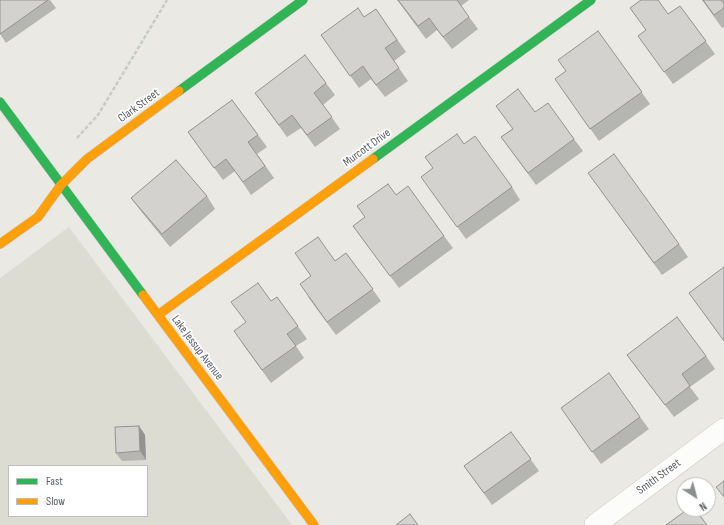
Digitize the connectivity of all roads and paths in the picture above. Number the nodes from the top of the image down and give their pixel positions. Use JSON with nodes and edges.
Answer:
{"nodes":[{"id":1,"x":167,"y":0,"type":"edge"},
{"id":2,"x":303,"y":0,"type":"edge"},
{"id":3,"x":591,"y":0,"type":"edge"},
{"id":4,"x":0,"y":102,"type":"edge"},
{"id":5,"x":74,"y":141,"type":"dead end"},
{"id":6,"x":62,"y":185,"type":"junction"},
{"id":7,"x":0,"y":244,"type":"edge"},
{"id":8,"x":158,"y":315,"type":"junction"},
{"id":9,"x":724,"y":429,"type":"edge"},
{"id":10,"x":314,"y":525,"type":"edge"},
{"id":11,"x":595,"y":525,"type":"edge"}],
"edges":[{"from":1,"to":5,"type":"path"},
{"from":2,"to":6,"type":"street","name":"Clark Street"},
{"from":3,"to":8,"type":"street","name":"Murcott Drive"},
{"from":4,"to":6,"type":"street","name":"Lake Jessup Avenue"},
{"from":6,"to":7,"type":"street","name":"Clark Street"},
{"from":6,"to":8,"type":"street","name":"Lake Jessup Avenue"},
{"from":8,"to":10,"type":"street","name":"Lake Jessup Avenue"},
{"from":9,"to":11,"type":"street","name":"Smith Street"}]}
